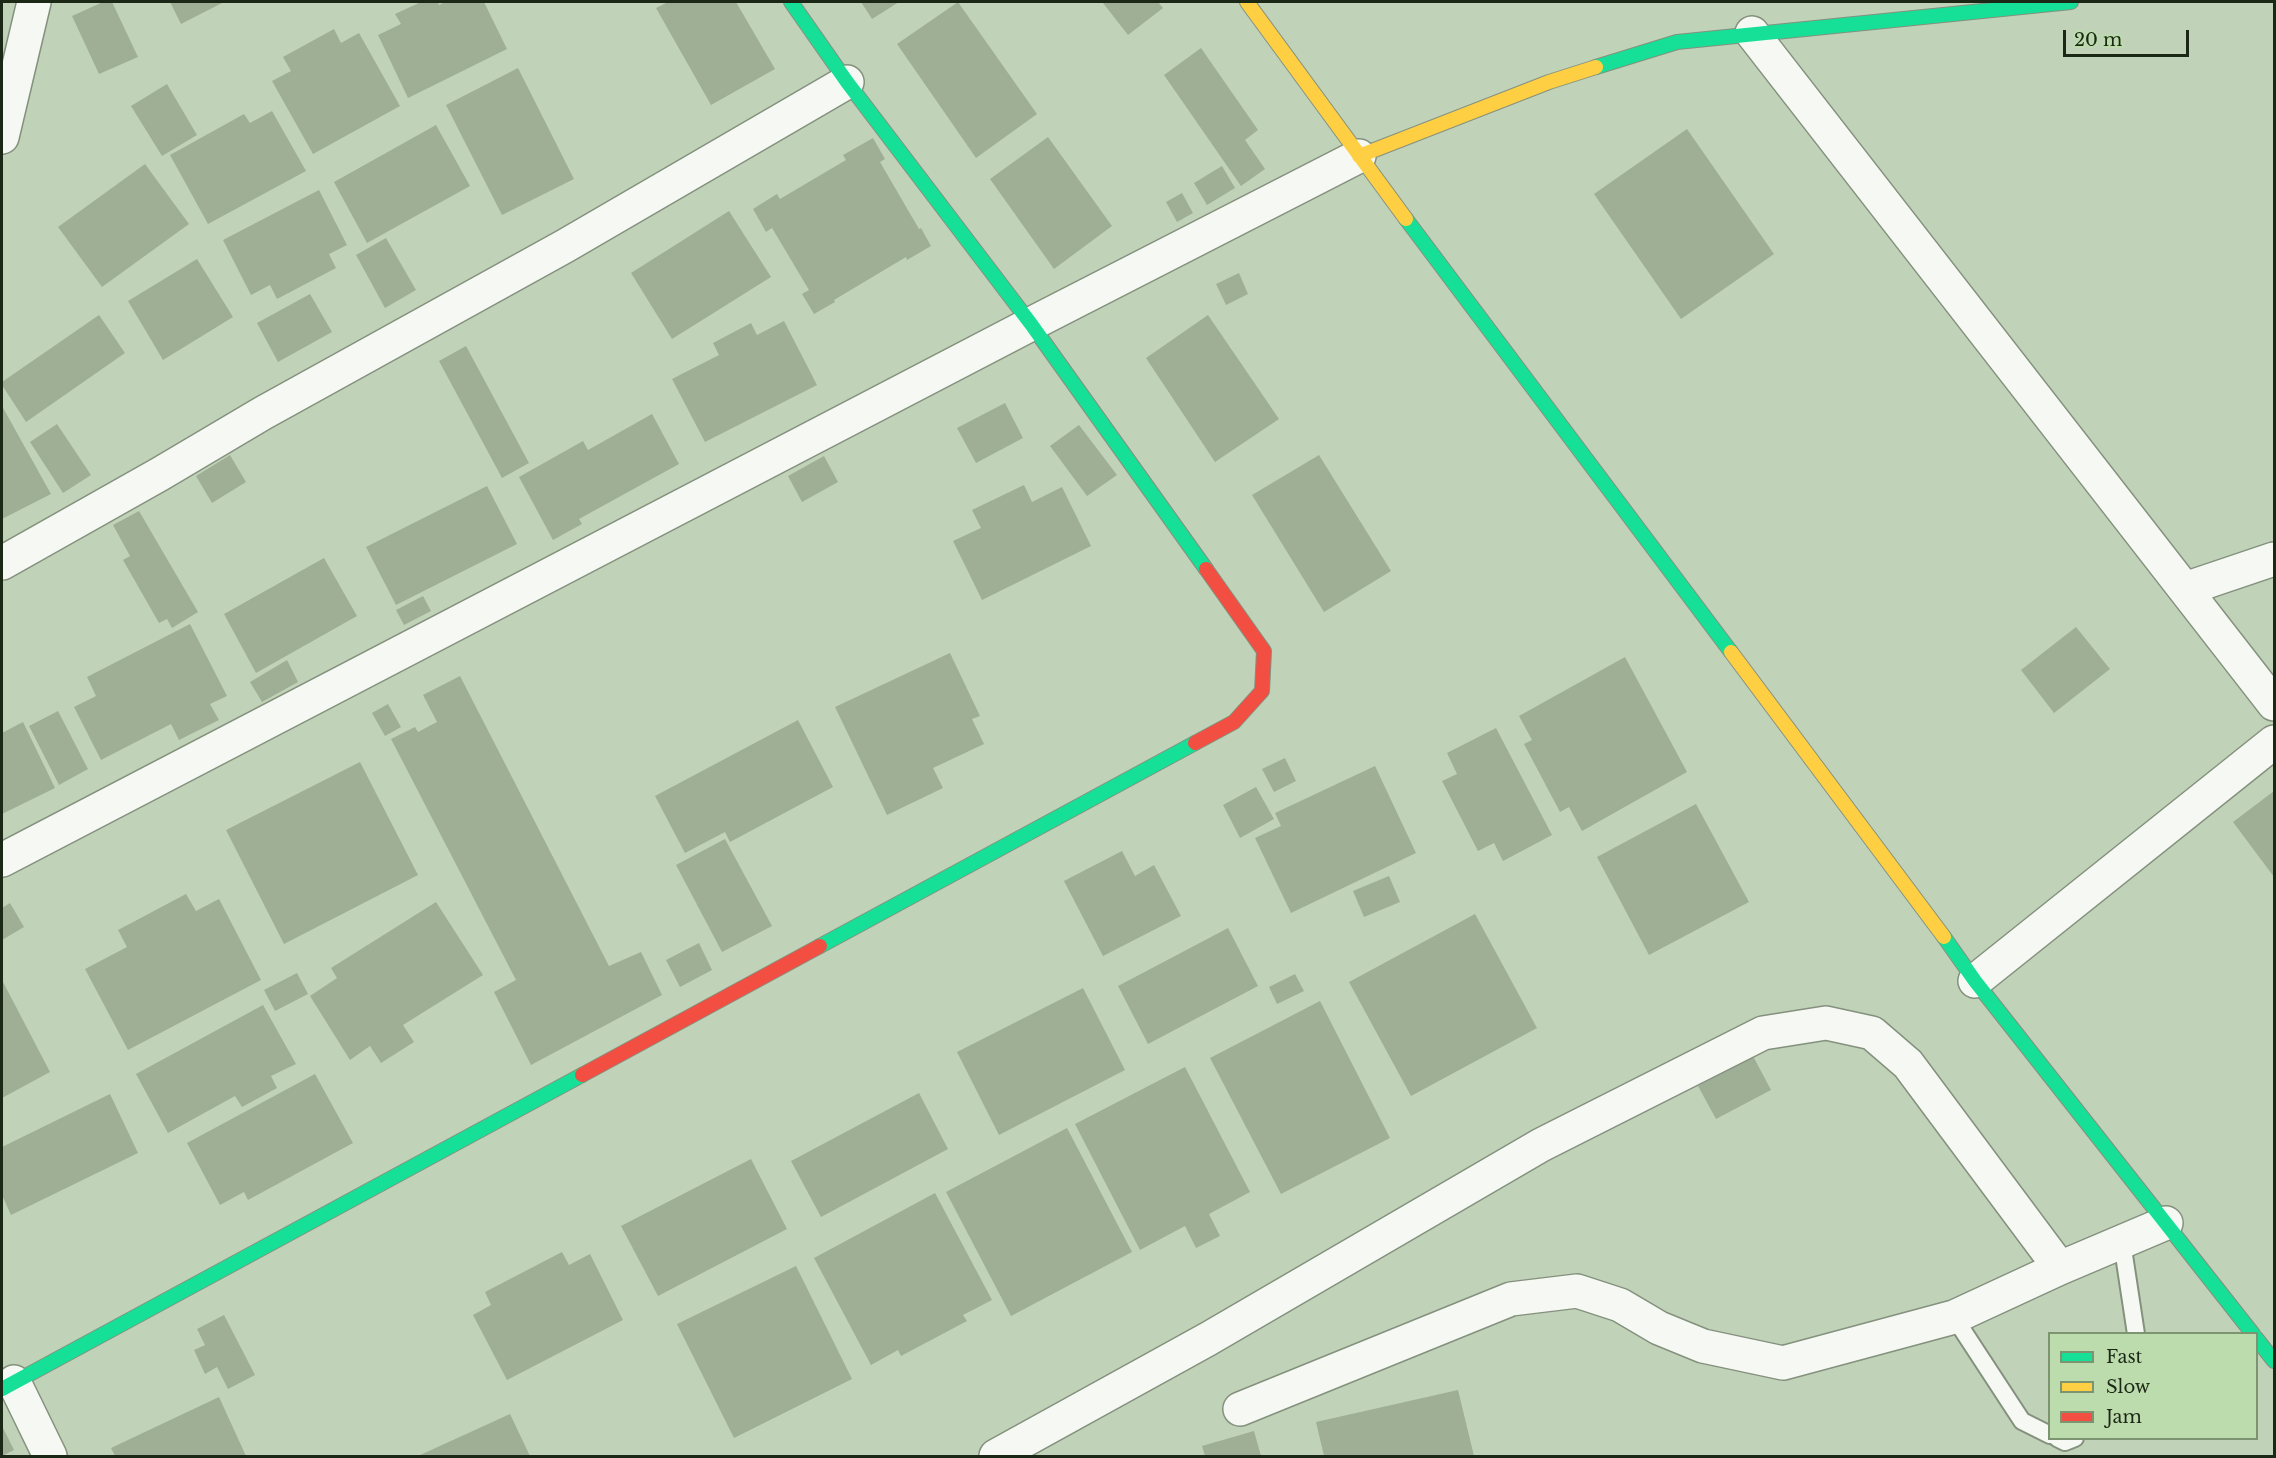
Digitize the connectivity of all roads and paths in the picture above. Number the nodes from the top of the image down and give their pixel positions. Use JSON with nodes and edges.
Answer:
{"nodes":[{"id":1,"x":34,"y":2,"type":"edge"},
{"id":2,"x":791,"y":2,"type":"edge"},
{"id":3,"x":1247,"y":2,"type":"edge"},
{"id":4,"x":2071,"y":2,"type":"edge"},
{"id":5,"x":1752,"y":33,"type":"junction"},
{"id":6,"x":847,"y":82,"type":"junction"},
{"id":7,"x":2,"y":138,"type":"edge"},
{"id":8,"x":1359,"y":156,"type":"junction"},
{"id":9,"x":1031,"y":324,"type":"junction"},
{"id":10,"x":2274,"y":559,"type":"edge"},
{"id":11,"x":2,"y":563,"type":"edge"},
{"id":12,"x":2185,"y":589,"type":"junction"},
{"id":13,"x":2274,"y":704,"type":"edge"},
{"id":14,"x":2274,"y":742,"type":"edge"},
{"id":15,"x":2,"y":860,"type":"edge"},
{"id":16,"x":1975,"y":981,"type":"junction"},
{"id":17,"x":2166,"y":1223,"type":"junction"},
{"id":18,"x":2122,"y":1242,"type":"junction"},
{"id":19,"x":2060,"y":1268,"type":"junction"},
{"id":20,"x":1954,"y":1317,"type":"junction"},
{"id":21,"x":2136,"y":1332,"type":"edge"},
{"id":22,"x":2251,"y":1332,"type":"edge"},
{"id":23,"x":2258,"y":1341,"type":"edge"},
{"id":24,"x":2274,"y":1361,"type":"edge"},
{"id":25,"x":8,"y":1386,"type":"edge"},
{"id":26,"x":1240,"y":1409,"type":"dead end"},
{"id":27,"x":2048,"y":1434,"type":"edge"},
{"id":28,"x":51,"y":1456,"type":"edge"},
{"id":29,"x":996,"y":1456,"type":"edge"}],
"edges":[{"from":1,"to":7,"type":"street"},
{"from":2,"to":6,"type":"street"},
{"from":3,"to":8,"type":"street"},
{"from":4,"to":5,"type":"street"},
{"from":5,"to":8,"type":"street"},
{"from":5,"to":12,"type":"street"},
{"from":6,"to":9,"type":"street"},
{"from":6,"to":11,"type":"street"},
{"from":8,"to":9,"type":"street"},
{"from":8,"to":16,"type":"street"},
{"from":9,"to":15,"type":"street"},
{"from":9,"to":25,"type":"street"},
{"from":10,"to":12,"type":"street"},
{"from":12,"to":13,"type":"street"},
{"from":14,"to":16,"type":"street"},
{"from":16,"to":17,"type":"street"},
{"from":17,"to":18,"type":"street"},
{"from":17,"to":22,"type":"street"},
{"from":18,"to":19,"type":"street"},
{"from":18,"to":21,"type":"lane"},
{"from":19,"to":20,"type":"street"},
{"from":19,"to":29,"type":"street"},
{"from":20,"to":26,"type":"street"},
{"from":20,"to":27,"type":"lane"},
{"from":23,"to":24,"type":"street"},
{"from":25,"to":28,"type":"street"}]}
